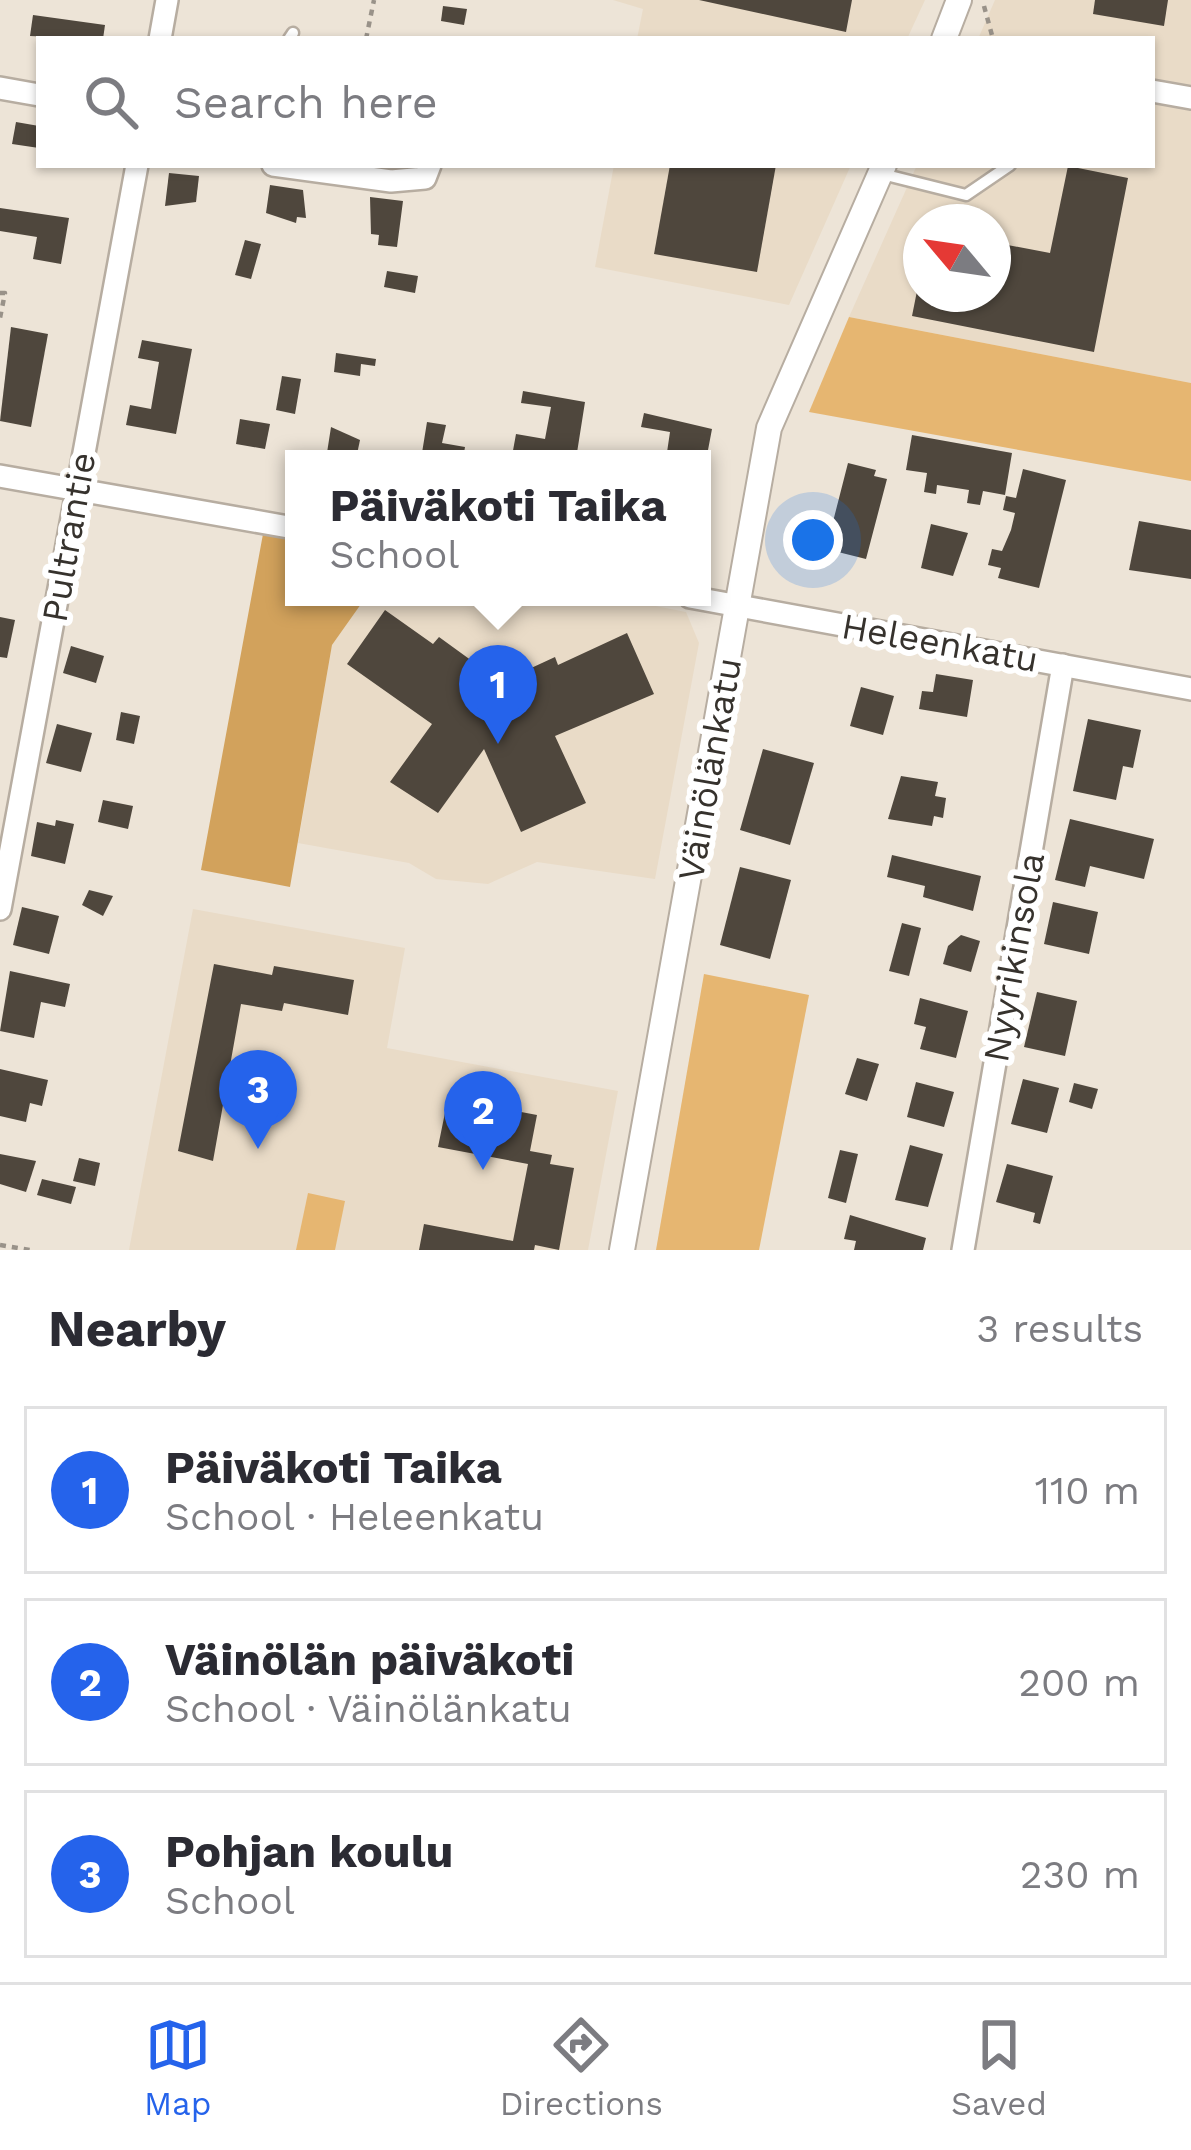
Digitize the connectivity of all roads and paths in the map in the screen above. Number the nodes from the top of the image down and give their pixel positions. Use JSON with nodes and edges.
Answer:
{"nodes":[{"id":1,"x":167,"y":0,"type":"edge"},
{"id":2,"x":374,"y":0,"type":"edge"},
{"id":3,"x":959,"y":0,"type":"edge"},
{"id":4,"x":985,"y":0,"type":"edge"},
{"id":5,"x":161,"y":36,"type":"edge"},
{"id":6,"x":367,"y":36,"type":"edge"},
{"id":7,"x":945,"y":36,"type":"edge"},
{"id":8,"x":992,"y":36,"type":"edge"},
{"id":9,"x":0,"y":88,"type":"edge"},
{"id":10,"x":1155,"y":92,"type":"edge"},
{"id":11,"x":36,"y":94,"type":"edge"},
{"id":12,"x":1191,"y":98,"type":"edge"},
{"id":13,"x":136,"y":168,"type":"edge"},
{"id":14,"x":295,"y":168,"type":"edge"},
{"id":15,"x":429,"y":168,"type":"edge"},
{"id":16,"x":1006,"y":168,"type":"edge"},
{"id":17,"x":882,"y":169,"type":"edge"},
{"id":18,"x":0,"y":293,"type":"edge"},
{"id":19,"x":0,"y":317,"type":"edge"},
{"id":20,"x":0,"y":476,"type":"edge"},
{"id":21,"x":77,"y":490,"type":"junction"},
{"id":22,"x":285,"y":526,"type":"edge"},
{"id":23,"x":711,"y":601,"type":"edge"},
{"id":24,"x":735,"y":605,"type":"junction"},
{"id":25,"x":1063,"y":665,"type":"junction"},
{"id":26,"x":1191,"y":689,"type":"edge"},
{"id":27,"x":0,"y":909,"type":"edge"},
{"id":28,"x":0,"y":1245,"type":"edge"},
{"id":29,"x":30,"y":1250,"type":"edge"},
{"id":30,"x":622,"y":1250,"type":"edge"},
{"id":31,"x":963,"y":1250,"type":"edge"}],
"edges":[{"from":1,"to":5,"type":"street"},
{"from":2,"to":6,"type":"path"},
{"from":3,"to":7,"type":"street"},
{"from":4,"to":8,"type":"path"},
{"from":9,"to":11,"type":"street"},
{"from":10,"to":12,"type":"street"},
{"from":13,"to":21,"type":"street","name":"Pultrantie"},
{"from":14,"to":15,"type":"street"},
{"from":16,"to":17,"type":"lane"},
{"from":17,"to":24,"type":"street","name":"Väinölänkatu"},
{"from":18,"to":19,"type":"path"},
{"from":20,"to":21,"type":"street"},
{"from":21,"to":22,"type":"street"},
{"from":21,"to":27,"type":"street","name":"Pultrantie"},
{"from":23,"to":24,"type":"street","name":"Heleenkatu"},
{"from":24,"to":25,"type":"street","name":"Heleenkatu"},
{"from":24,"to":30,"type":"street","name":"Väinölänkatu"},
{"from":25,"to":26,"type":"street","name":"Heleenkatu"},
{"from":25,"to":31,"type":"street","name":"Nyyrikinsola"},
{"from":28,"to":29,"type":"path"}]}
